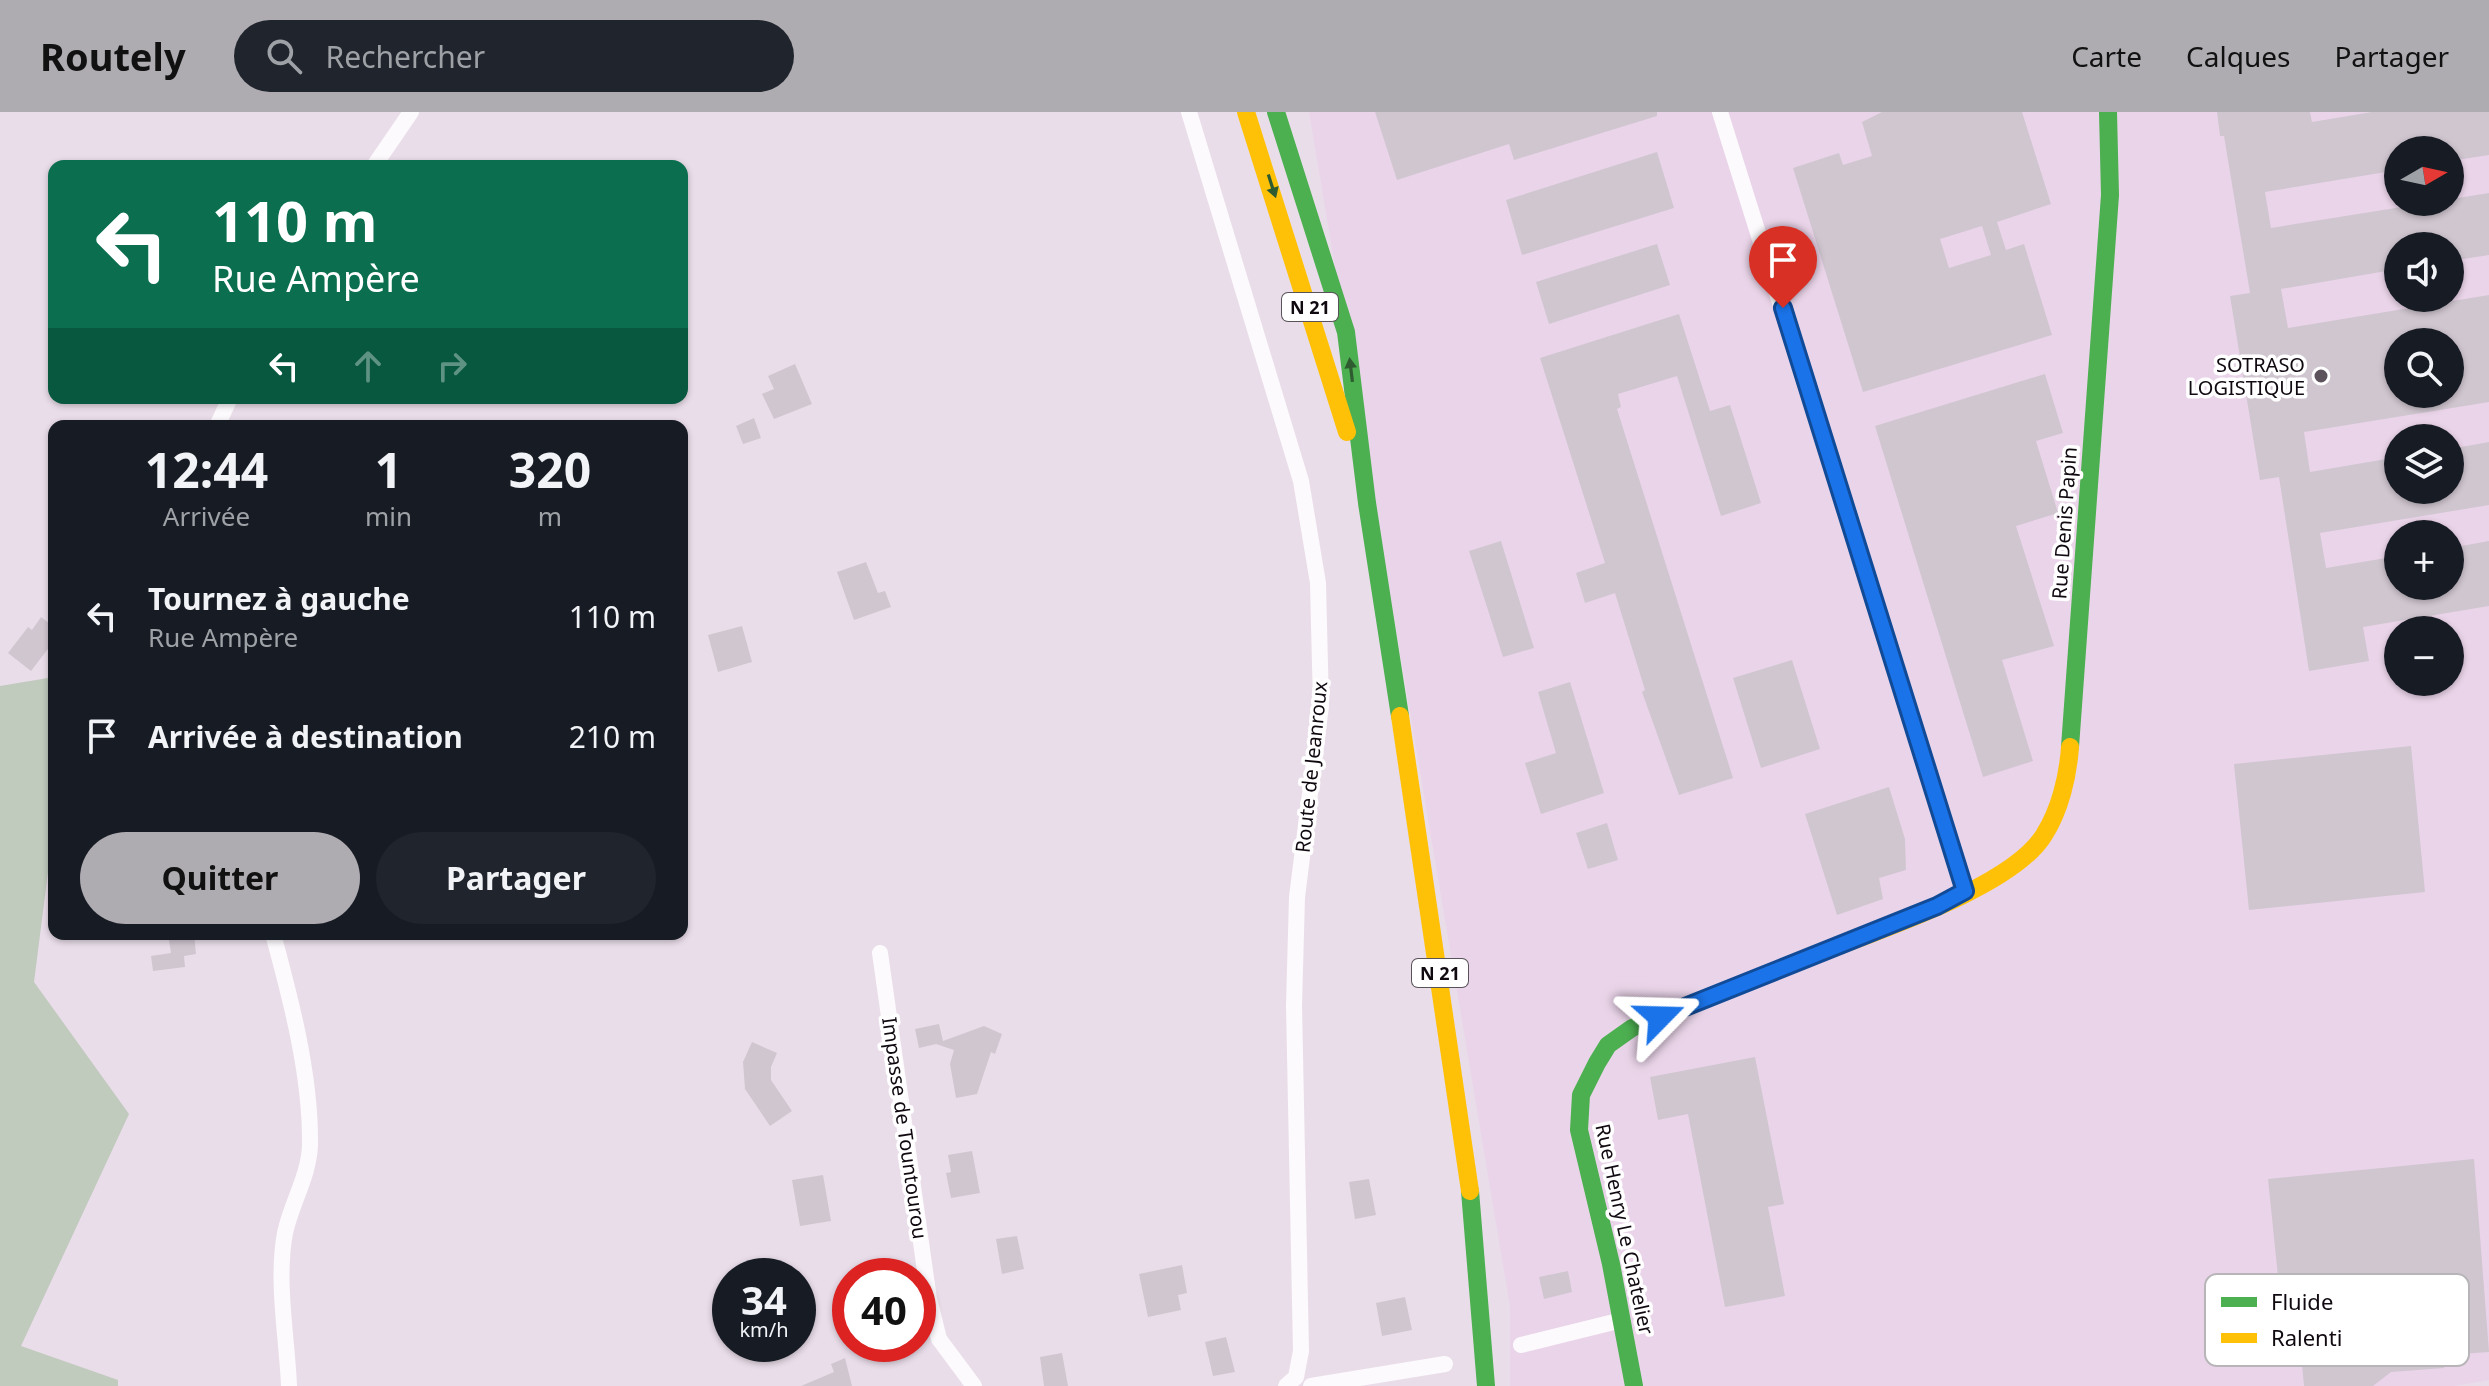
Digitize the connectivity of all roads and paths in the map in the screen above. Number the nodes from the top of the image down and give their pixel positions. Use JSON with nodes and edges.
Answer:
{"nodes":[{"id":1,"x":411,"y":112,"type":"edge"},
{"id":2,"x":1189,"y":112,"type":"edge"},
{"id":3,"x":1246,"y":112,"type":"edge"},
{"id":4,"x":1276,"y":112,"type":"edge"},
{"id":5,"x":1720,"y":112,"type":"edge"},
{"id":6,"x":2108,"y":112,"type":"edge"},
{"id":7,"x":378,"y":160,"type":"edge"},
{"id":8,"x":1367,"y":503,"type":"junction"},
{"id":9,"x":1965,"y":891,"type":"junction"},
{"id":10,"x":274,"y":940,"type":"edge"},
{"id":11,"x":880,"y":953,"type":"dead end"},
{"id":12,"x":1622,"y":1320,"type":"junction"},
{"id":13,"x":1521,"y":1345,"type":"dead end"},
{"id":14,"x":1445,"y":1364,"type":"dead end"},
{"id":15,"x":289,"y":1386,"type":"edge"},
{"id":16,"x":974,"y":1386,"type":"edge"},
{"id":17,"x":1286,"y":1386,"type":"edge"},
{"id":18,"x":1311,"y":1386,"type":"edge"},
{"id":19,"x":1486,"y":1386,"type":"edge"},
{"id":20,"x":1634,"y":1386,"type":"edge"}],
"edges":[{"from":1,"to":7,"type":"street"},
{"from":2,"to":17,"type":"street","name":"Route de Jeanroux"},
{"from":3,"to":8,"type":"main road","number":"N 21","one_way":true},
{"from":8,"to":4,"type":"main road","number":"N 21","one_way":true},
{"from":5,"to":9,"type":"street"},
{"from":6,"to":9,"type":"main road","name":"Rue Denis Papin"},
{"from":8,"to":19,"type":"main road","number":"N 21"},
{"from":9,"to":12,"type":"main road","name":"Rue Henry Le Chatelier"},
{"from":10,"to":15,"type":"street"},
{"from":11,"to":16,"type":"street","name":"Impasse de Tountourou"},
{"from":12,"to":13,"type":"street"},
{"from":12,"to":20,"type":"main road","name":"Rue Henry Le Chatelier"},
{"from":14,"to":18,"type":"street"}]}
